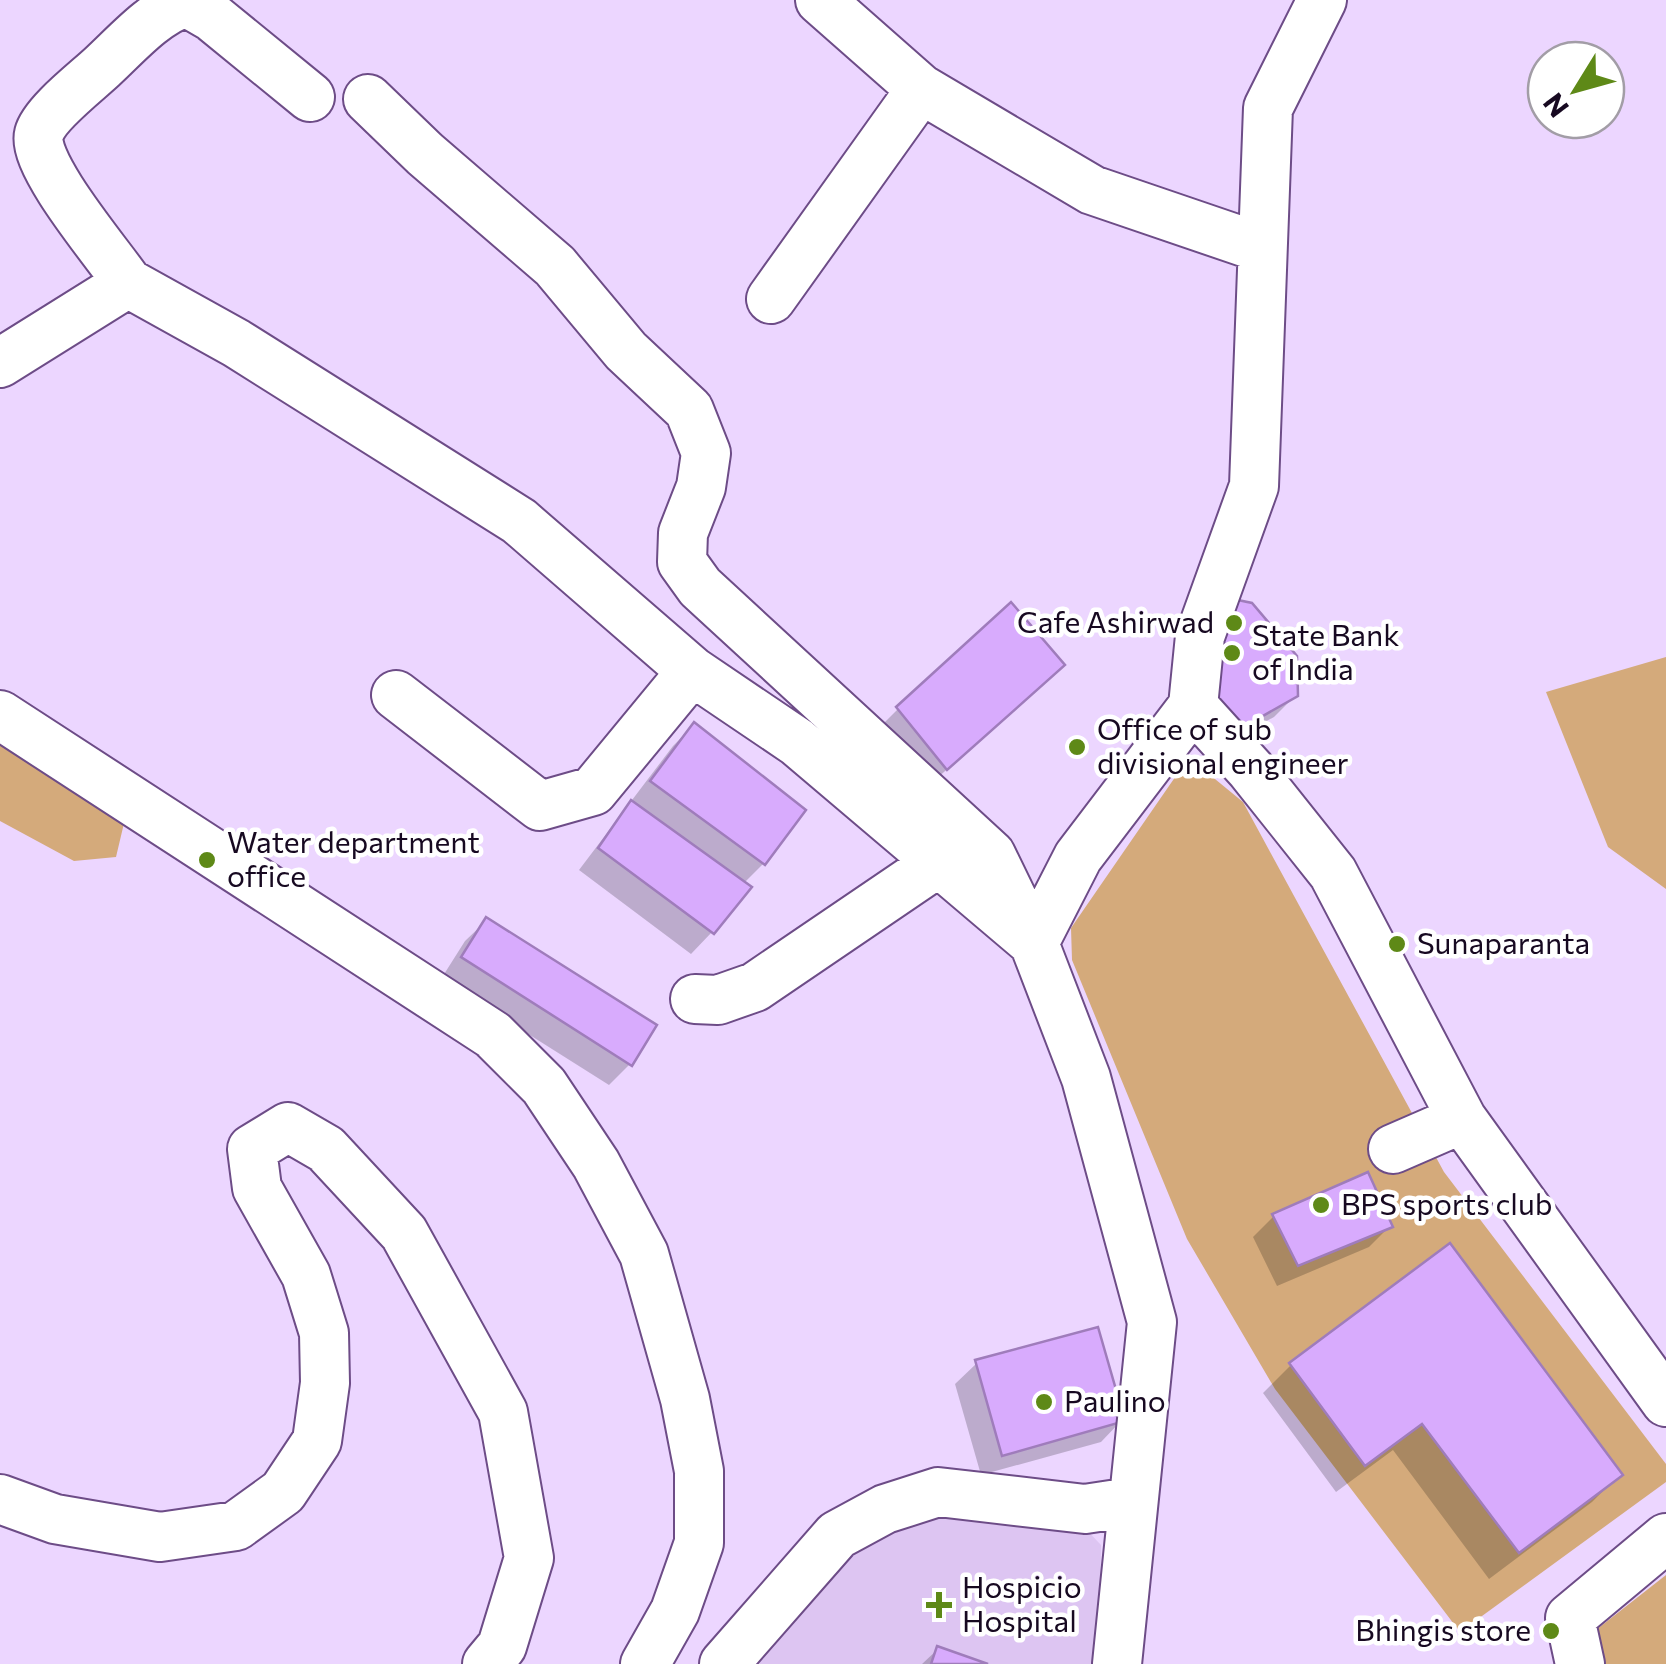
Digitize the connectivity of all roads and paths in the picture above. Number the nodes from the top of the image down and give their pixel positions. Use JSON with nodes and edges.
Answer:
{"nodes":[{"id":1,"x":820,"y":0,"type":"edge"},
{"id":2,"x":1322,"y":0,"type":"edge"},
{"id":3,"x":921,"y":89,"type":"junction"},
{"id":4,"x":310,"y":97,"type":"dead end"},
{"id":5,"x":368,"y":99,"type":"dead end"},
{"id":6,"x":1262,"y":248,"type":"junction"},
{"id":7,"x":128,"y":283,"type":"junction"},
{"id":8,"x":771,"y":299,"type":"dead end"},
{"id":9,"x":0,"y":364,"type":"edge"},
{"id":10,"x":692,"y":671,"type":"junction"},
{"id":11,"x":396,"y":695,"type":"dead end"},
{"id":12,"x":1192,"y":706,"type":"junction"},
{"id":13,"x":0,"y":715,"type":"edge"},
{"id":14,"x":939,"y":862,"type":"junction"},
{"id":15,"x":1034,"y":943,"type":"junction"},
{"id":16,"x":695,"y":999,"type":"dead end"},
{"id":17,"x":1462,"y":1119,"type":"junction"},
{"id":18,"x":1393,"y":1150,"type":"dead end"},
{"id":19,"x":1666,"y":1402,"type":"edge"},
{"id":20,"x":0,"y":1499,"type":"edge"},
{"id":21,"x":1132,"y":1502,"type":"junction"},
{"id":22,"x":1666,"y":1538,"type":"edge"},
{"id":23,"x":487,"y":1664,"type":"edge"},
{"id":24,"x":645,"y":1664,"type":"edge"},
{"id":25,"x":724,"y":1664,"type":"edge"},
{"id":26,"x":1117,"y":1664,"type":"edge"},
{"id":27,"x":1580,"y":1664,"type":"edge"}],
"edges":[{"from":1,"to":3,"type":"street"},
{"from":2,"to":6,"type":"street"},
{"from":3,"to":6,"type":"street"},
{"from":3,"to":8,"type":"street"},
{"from":4,"to":7,"type":"street"},
{"from":5,"to":15,"type":"street"},
{"from":6,"to":12,"type":"street"},
{"from":7,"to":9,"type":"street"},
{"from":7,"to":10,"type":"street"},
{"from":10,"to":11,"type":"street"},
{"from":10,"to":14,"type":"street"},
{"from":12,"to":15,"type":"street"},
{"from":12,"to":17,"type":"street"},
{"from":13,"to":24,"type":"street"},
{"from":14,"to":15,"type":"street"},
{"from":14,"to":16,"type":"street"},
{"from":15,"to":21,"type":"street"},
{"from":17,"to":18,"type":"street"},
{"from":17,"to":19,"type":"street"},
{"from":20,"to":23,"type":"street"},
{"from":21,"to":25,"type":"street"},
{"from":21,"to":26,"type":"street"},
{"from":22,"to":27,"type":"street"}]}
